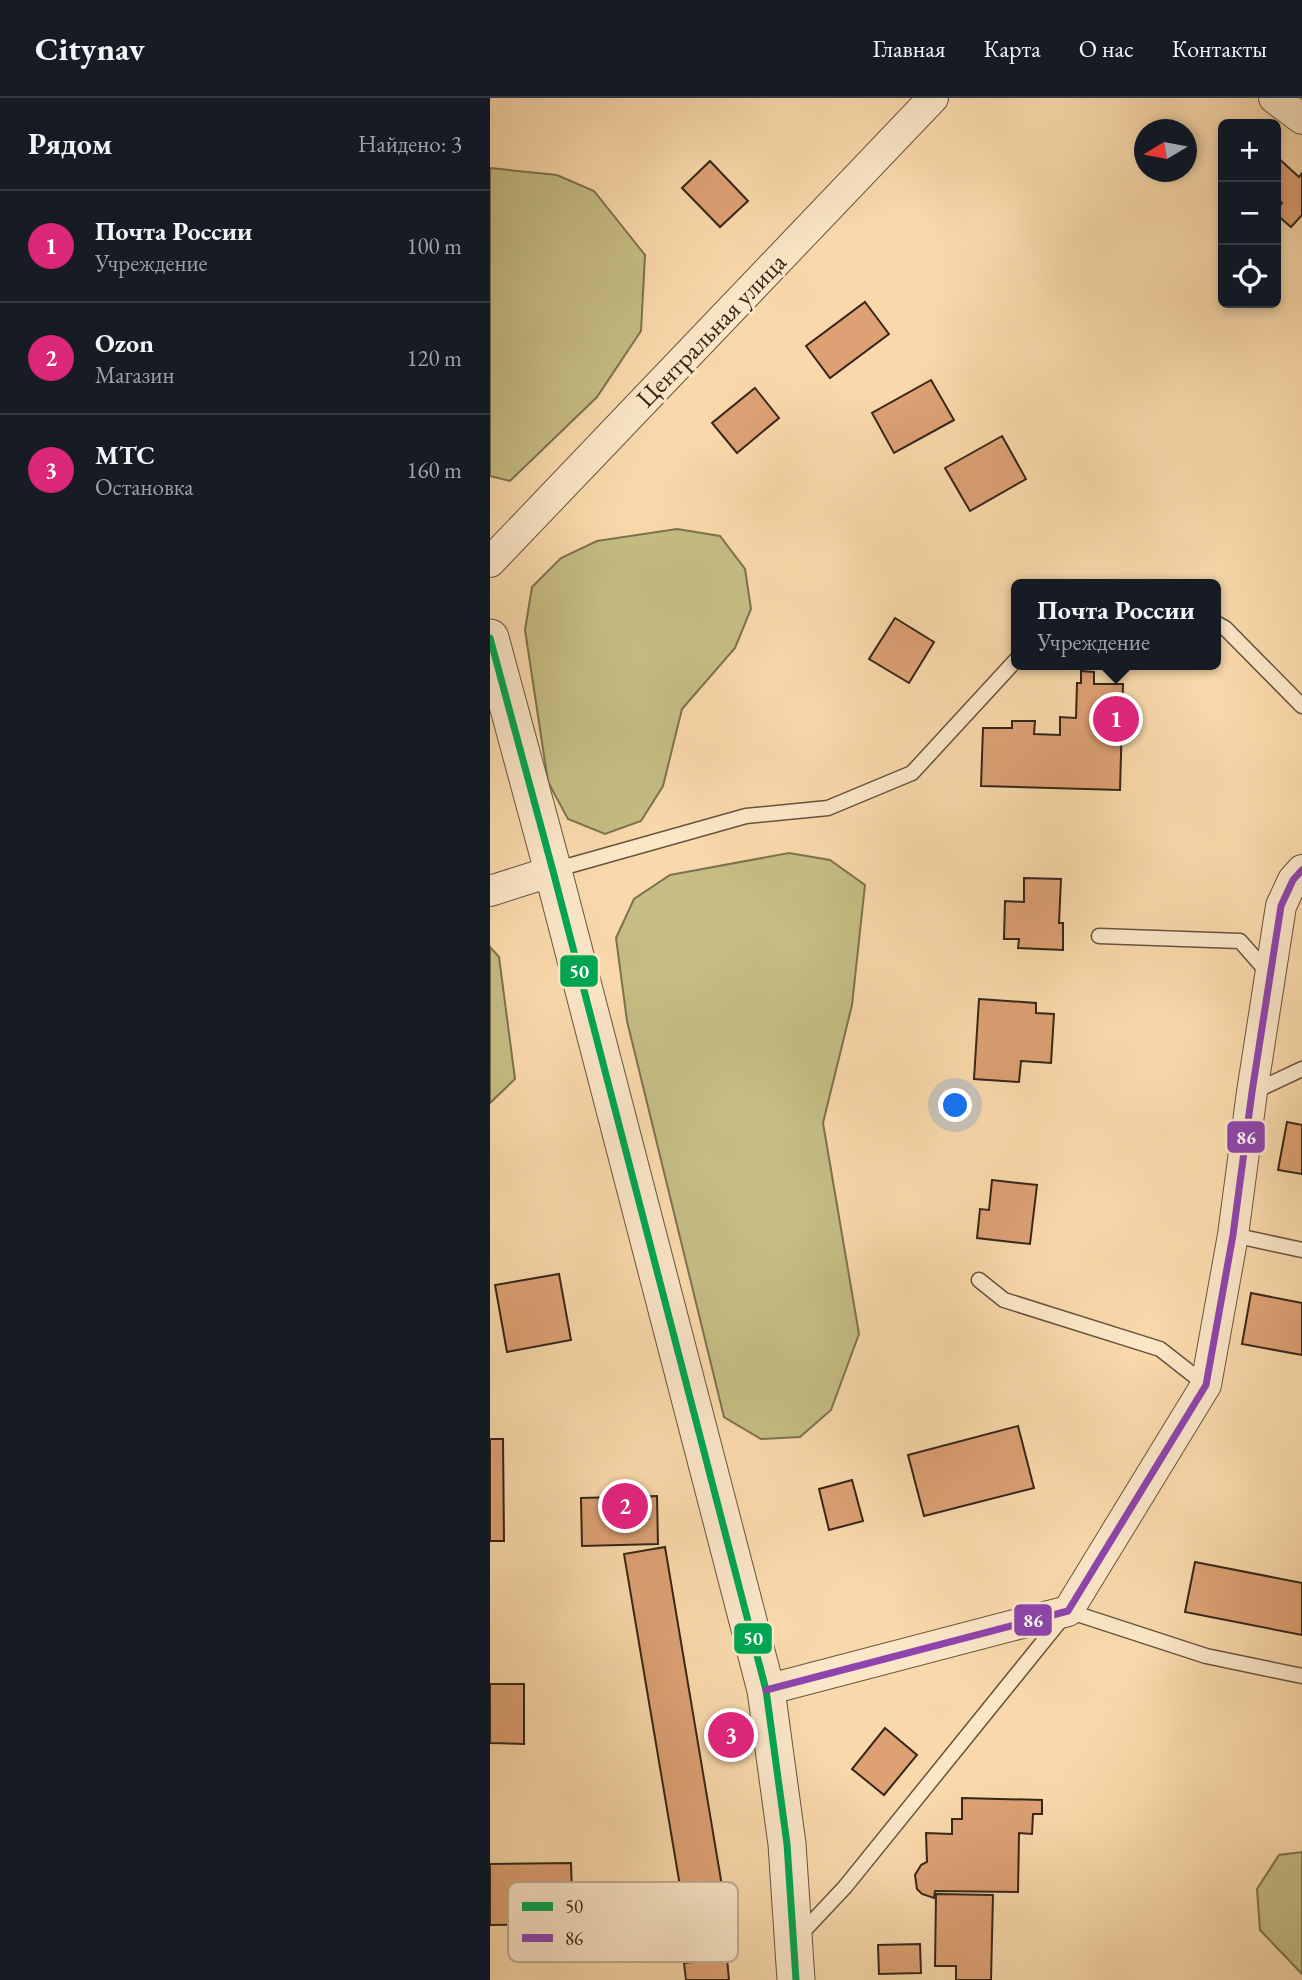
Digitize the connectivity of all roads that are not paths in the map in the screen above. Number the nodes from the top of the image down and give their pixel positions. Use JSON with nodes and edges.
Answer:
{"nodes":[{"id":1,"x":933,"y":98,"type":"edge"},
{"id":2,"x":1274,"y":98,"type":"edge"},
{"id":3,"x":1302,"y":119,"type":"edge"},
{"id":4,"x":490,"y":562,"type":"edge"},
{"id":5,"x":1221,"y":626,"type":"edge"},
{"id":6,"x":490,"y":638,"type":"edge"},
{"id":7,"x":1011,"y":665,"type":"edge"},
{"id":8,"x":1302,"y":706,"type":"edge"},
{"id":9,"x":1302,"y":870,"type":"edge"},
{"id":10,"x":554,"y":871,"type":"junction"},
{"id":11,"x":490,"y":891,"type":"edge"},
{"id":12,"x":1099,"y":936,"type":"dead end"},
{"id":13,"x":1270,"y":975,"type":"junction"},
{"id":14,"x":1302,"y":1069,"type":"edge"},
{"id":15,"x":1252,"y":1092,"type":"junction"},
{"id":16,"x":1233,"y":1235,"type":"junction"},
{"id":17,"x":1302,"y":1250,"type":"edge"},
{"id":18,"x":979,"y":1280,"type":"dead end"},
{"id":19,"x":1206,"y":1385,"type":"junction"},
{"id":20,"x":1068,"y":1611,"type":"junction"},
{"id":21,"x":1302,"y":1676,"type":"edge"},
{"id":22,"x":766,"y":1690,"type":"junction"},
{"id":23,"x":794,"y":1941,"type":"junction"},
{"id":24,"x":796,"y":1980,"type":"edge"}],
"edges":[{"from":1,"to":4,"type":"street","name":"Центральная улица"},
{"from":2,"to":3,"type":"street"},
{"from":5,"to":8,"type":"lane"},
{"from":6,"to":10,"type":"street"},
{"from":7,"to":10,"type":"lane"},
{"from":9,"to":13,"type":"street"},
{"from":10,"to":11,"type":"street"},
{"from":10,"to":22,"type":"street"},
{"from":12,"to":13,"type":"lane"},
{"from":13,"to":15,"type":"street"},
{"from":14,"to":15,"type":"lane"},
{"from":15,"to":16,"type":"street"},
{"from":16,"to":17,"type":"lane"},
{"from":16,"to":19,"type":"street"},
{"from":18,"to":19,"type":"lane"},
{"from":19,"to":20,"type":"street"},
{"from":20,"to":21,"type":"lane"},
{"from":20,"to":22,"type":"street"},
{"from":20,"to":23,"type":"lane"},
{"from":22,"to":23,"type":"street"},
{"from":23,"to":24,"type":"street"}]}
